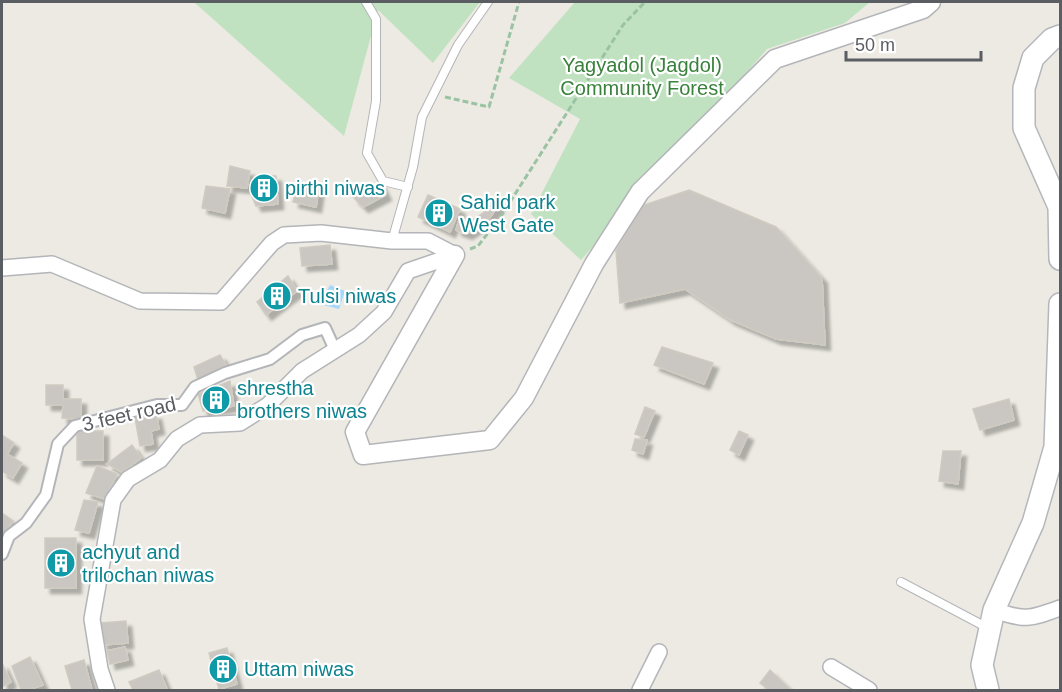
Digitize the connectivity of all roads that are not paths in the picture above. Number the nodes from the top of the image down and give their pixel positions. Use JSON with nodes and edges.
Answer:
{"nodes":[{"id":1,"x":366,"y":2,"type":"edge"},
{"id":2,"x":488,"y":2,"type":"edge"},
{"id":3,"x":931,"y":2,"type":"edge"},
{"id":4,"x":1060,"y":36,"type":"edge"},
{"id":5,"x":408,"y":188,"type":"junction"},
{"id":6,"x":392,"y":242,"type":"junction"},
{"id":7,"x":455,"y":255,"type":"junction"},
{"id":8,"x":1060,"y":260,"type":"edge"},
{"id":9,"x":2,"y":268,"type":"edge"},
{"id":10,"x":1060,"y":304,"type":"edge"},
{"id":11,"x":335,"y":350,"type":"junction"},
{"id":12,"x":2,"y":554,"type":"edge"},
{"id":13,"x":901,"y":582,"type":"dead end"},
{"id":14,"x":1060,"y":608,"type":"edge"},
{"id":15,"x":991,"y":619,"type":"junction"},
{"id":16,"x":659,"y":652,"type":"dead end"},
{"id":17,"x":831,"y":668,"type":"dead end"},
{"id":18,"x":107,"y":690,"type":"edge"},
{"id":19,"x":640,"y":690,"type":"edge"},
{"id":20,"x":869,"y":690,"type":"edge"},
{"id":21,"x":988,"y":690,"type":"edge"}],
"edges":[{"from":1,"to":5,"type":"lane"},
{"from":2,"to":5,"type":"lane"},
{"from":3,"to":7,"type":"street"},
{"from":4,"to":8,"type":"main road"},
{"from":5,"to":6,"type":"lane"},
{"from":6,"to":7,"type":"street"},
{"from":6,"to":9,"type":"street"},
{"from":7,"to":11,"type":"street"},
{"from":10,"to":15,"type":"main road"},
{"from":11,"to":12,"type":"street","name":"3 feet road"},
{"from":11,"to":18,"type":"street"},
{"from":13,"to":15,"type":"lane"},
{"from":14,"to":15,"type":"street"},
{"from":15,"to":21,"type":"main road"},
{"from":16,"to":19,"type":"street"},
{"from":17,"to":20,"type":"street"}]}
